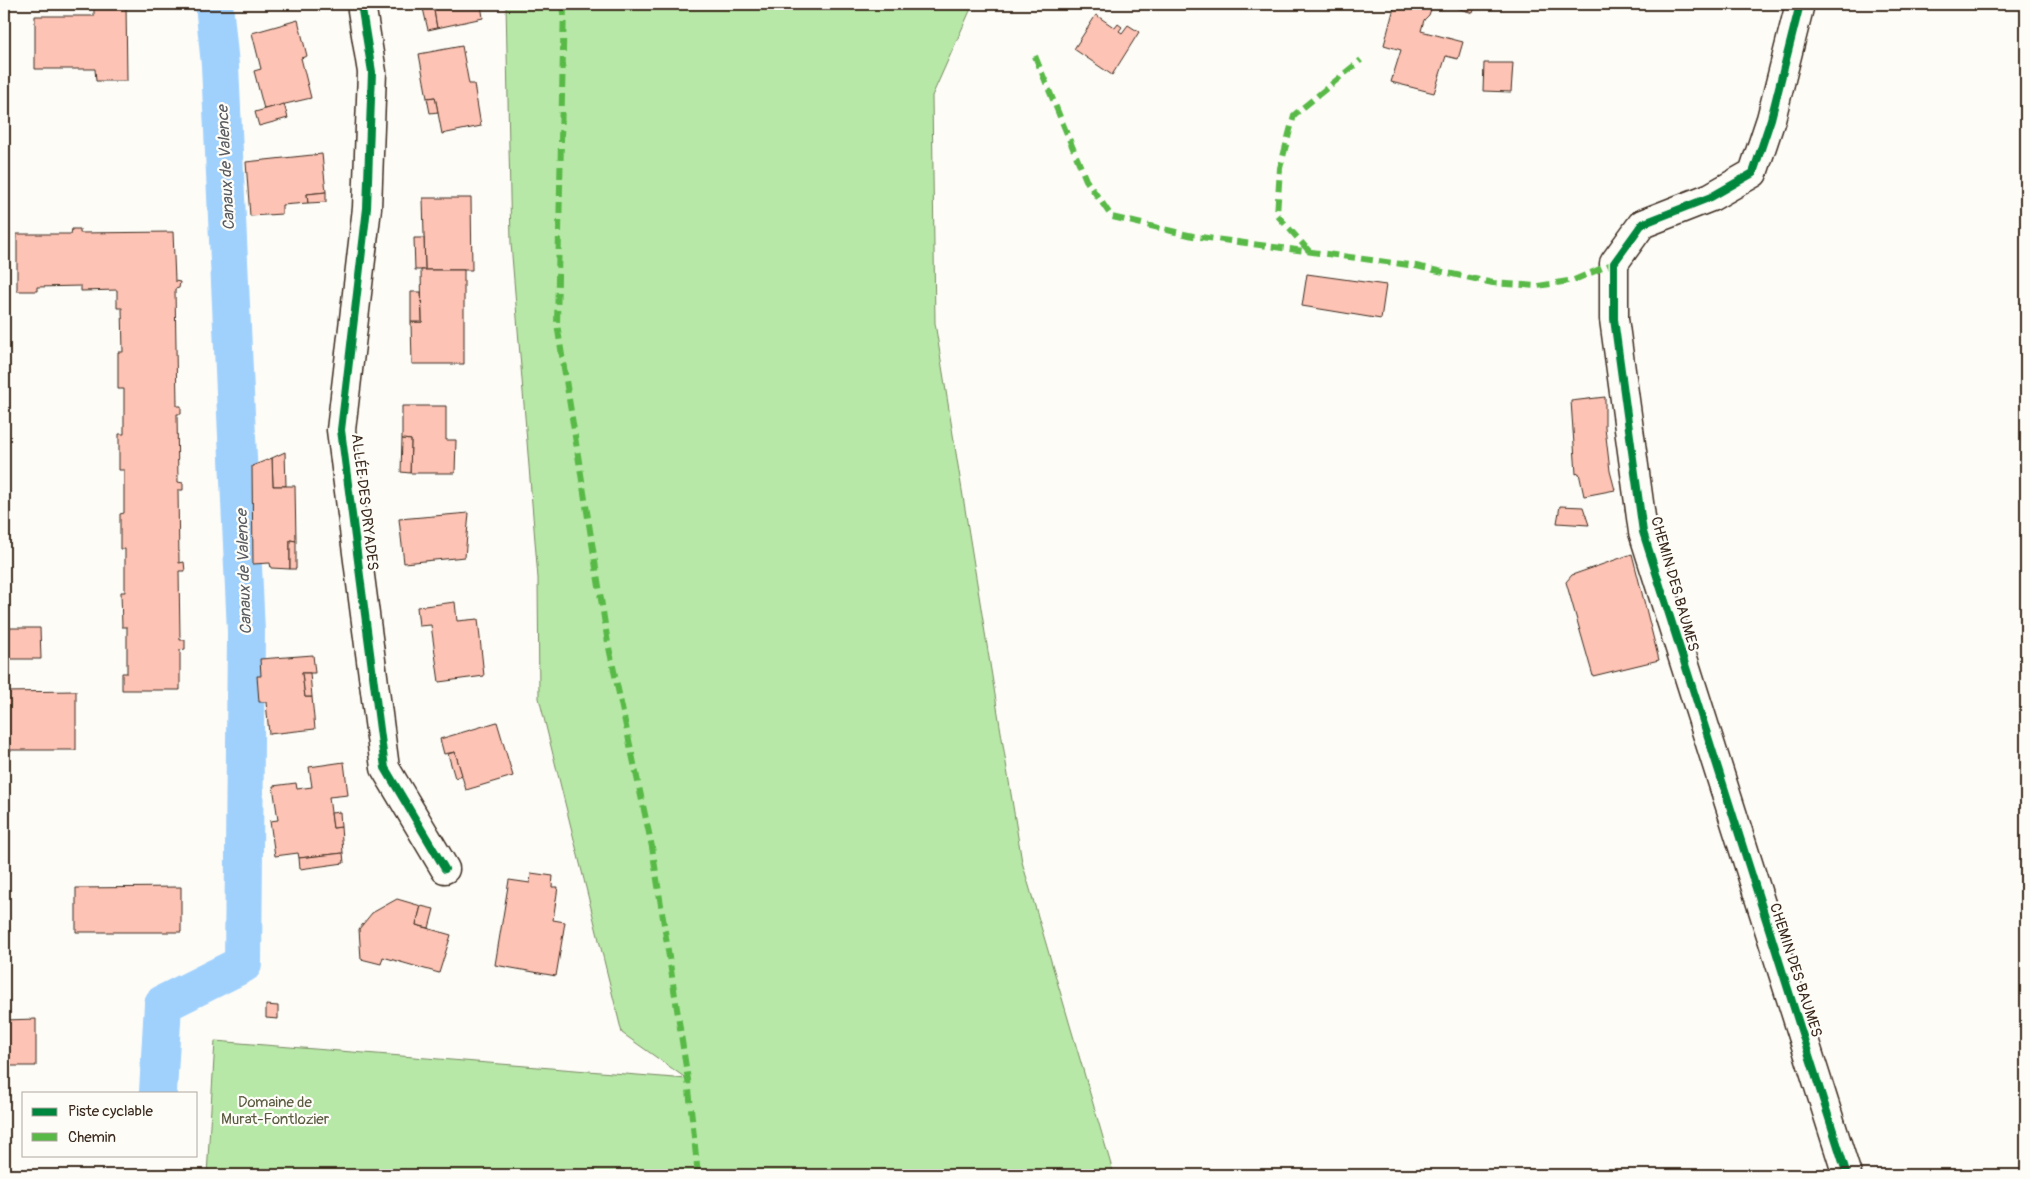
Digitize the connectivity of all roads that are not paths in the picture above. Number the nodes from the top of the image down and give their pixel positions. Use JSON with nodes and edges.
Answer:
{"nodes":[{"id":1,"x":361,"y":4,"type":"edge"},
{"id":2,"x":1800,"y":4,"type":"edge"},
{"id":3,"x":445,"y":869,"type":"dead end"},
{"id":4,"x":1847,"y":1175,"type":"edge"}],
"edges":[{"from":1,"to":3,"type":"street","name":"ALLÉE DES DRYADES"},
{"from":2,"to":4,"type":"street","name":"CHEMIN DES BAUMES"}]}
